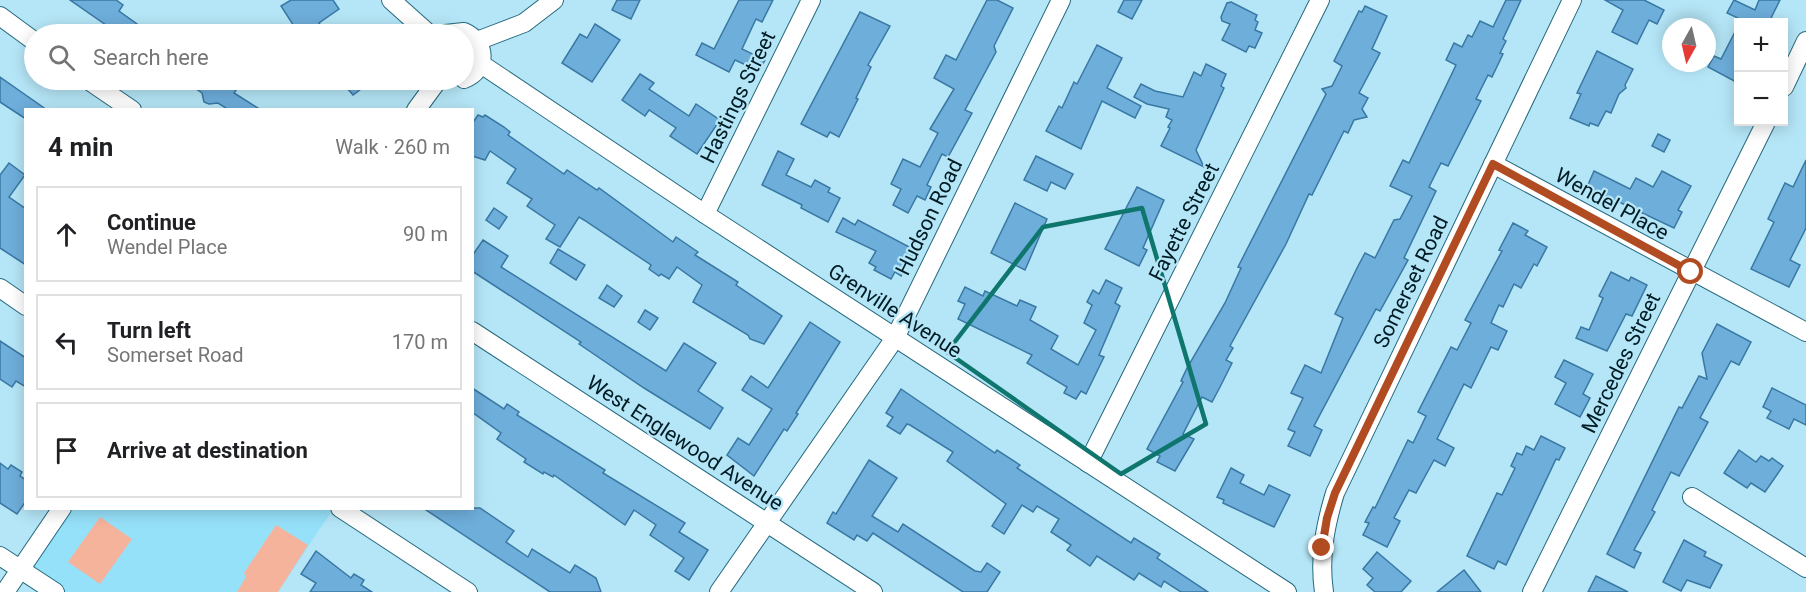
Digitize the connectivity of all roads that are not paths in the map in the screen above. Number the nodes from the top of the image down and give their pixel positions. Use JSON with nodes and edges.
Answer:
{"nodes":[{"id":1,"x":391,"y":0,"type":"edge"},
{"id":2,"x":554,"y":0,"type":"edge"},
{"id":3,"x":811,"y":0,"type":"edge"},
{"id":4,"x":1061,"y":0,"type":"edge"},
{"id":5,"x":1320,"y":0,"type":"edge"},
{"id":6,"x":1572,"y":0,"type":"edge"},
{"id":7,"x":0,"y":16,"type":"edge"},
{"id":8,"x":418,"y":24,"type":"edge"},
{"id":9,"x":24,"y":34,"type":"edge"},
{"id":10,"x":474,"y":38,"type":"edge"},
{"id":11,"x":477,"y":40,"type":"junction"},
{"id":12,"x":1806,"y":41,"type":"edge"},
{"id":13,"x":481,"y":64,"type":"junction"},
{"id":14,"x":474,"y":73,"type":"edge"},
{"id":15,"x":1788,"y":79,"type":"edge"},
{"id":16,"x":103,"y":90,"type":"edge"},
{"id":17,"x":431,"y":90,"type":"edge"},
{"id":18,"x":129,"y":108,"type":"edge"},
{"id":19,"x":417,"y":108,"type":"edge"},
{"id":20,"x":1764,"y":126,"type":"edge"},
{"id":21,"x":1493,"y":164,"type":"junction"},
{"id":22,"x":705,"y":214,"type":"junction"},
{"id":23,"x":1691,"y":272,"type":"junction"},
{"id":24,"x":0,"y":288,"type":"edge"},
{"id":25,"x":24,"y":305,"type":"edge"},
{"id":26,"x":474,"y":332,"type":"edge"},
{"id":27,"x":1806,"y":332,"type":"edge"},
{"id":28,"x":895,"y":338,"type":"junction"},
{"id":29,"x":1088,"y":463,"type":"junction"},
{"id":30,"x":1692,"y":497,"type":"dead end"},
{"id":31,"x":61,"y":510,"type":"edge"},
{"id":32,"x":343,"y":510,"type":"edge"},
{"id":33,"x":767,"y":523,"type":"junction"},
{"id":34,"x":0,"y":556,"type":"edge"},
{"id":35,"x":1806,"y":568,"type":"edge"},
{"id":36,"x":20,"y":570,"type":"junction"},
{"id":37,"x":5,"y":592,"type":"edge"},
{"id":38,"x":55,"y":592,"type":"edge"},
{"id":39,"x":468,"y":592,"type":"edge"},
{"id":40,"x":719,"y":592,"type":"edge"},
{"id":41,"x":873,"y":592,"type":"edge"},
{"id":42,"x":1287,"y":592,"type":"edge"},
{"id":43,"x":1324,"y":592,"type":"edge"},
{"id":44,"x":1532,"y":592,"type":"edge"}],
"edges":[{"from":1,"to":8,"type":"street"},
{"from":2,"to":11,"type":"street"},
{"from":3,"to":22,"type":"street","name":"Hastings Street"},
{"from":4,"to":28,"type":"street","name":"Hudson Road"},
{"from":5,"to":29,"type":"street","name":"Fayette Street"},
{"from":6,"to":21,"type":"street","name":"Somerset Road"},
{"from":7,"to":9,"type":"street"},
{"from":10,"to":11,"type":"street"},
{"from":11,"to":13,"type":"street"},
{"from":12,"to":15,"type":"street"},
{"from":13,"to":14,"type":"street"},
{"from":13,"to":22,"type":"street","name":"Grenville Avenue"},
{"from":16,"to":18,"type":"street"},
{"from":17,"to":19,"type":"street"},
{"from":20,"to":23,"type":"street","name":"Mercedes Street"},
{"from":21,"to":23,"type":"street","name":"Wendel Place"},
{"from":21,"to":43,"type":"street","name":"Somerset Road"},
{"from":22,"to":28,"type":"street","name":"Grenville Avenue"},
{"from":23,"to":27,"type":"street","name":"Wendel Place"},
{"from":23,"to":44,"type":"street","name":"Mercedes Street"},
{"from":24,"to":25,"type":"street"},
{"from":26,"to":33,"type":"street","name":"West Englewood Avenue"},
{"from":28,"to":29,"type":"street","name":"Grenville Avenue"},
{"from":28,"to":33,"type":"street","name":"Hudson Road"},
{"from":29,"to":42,"type":"street","name":"Grenville Avenue"},
{"from":30,"to":35,"type":"street"},
{"from":31,"to":36,"type":"street"},
{"from":32,"to":39,"type":"street"},
{"from":33,"to":40,"type":"street","name":"Hudson Road"},
{"from":33,"to":41,"type":"street","name":"West Englewood Avenue"},
{"from":34,"to":36,"type":"street"},
{"from":36,"to":37,"type":"street"},
{"from":36,"to":38,"type":"street"}]}
